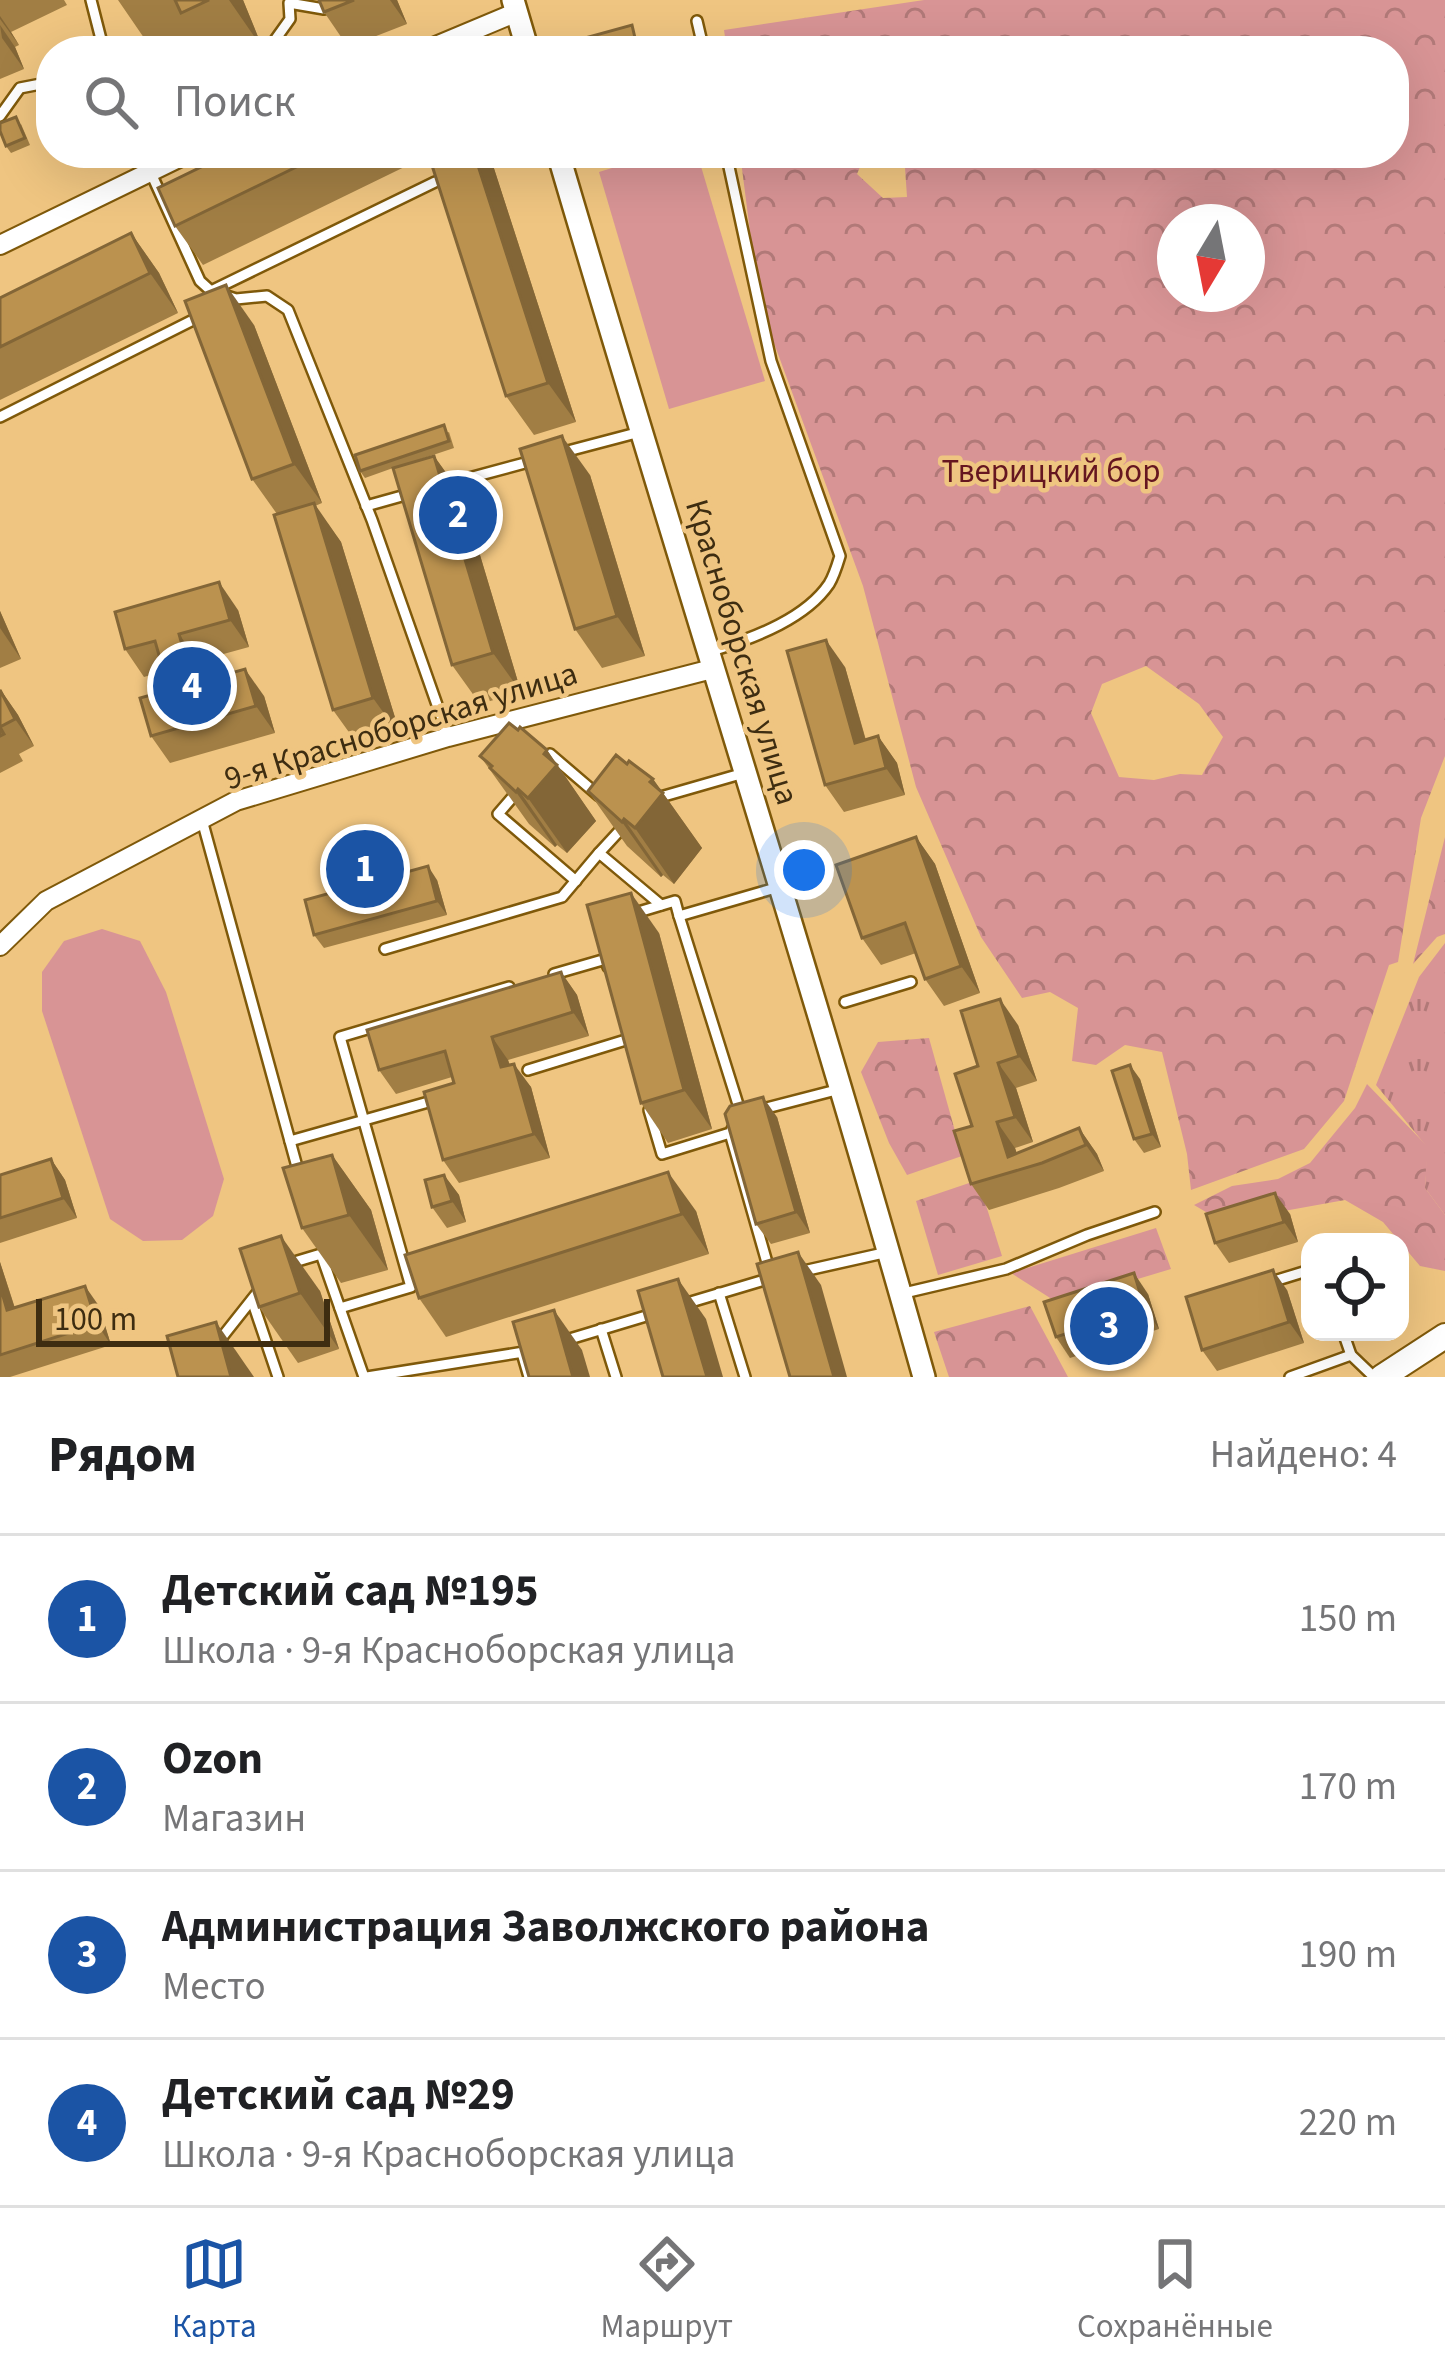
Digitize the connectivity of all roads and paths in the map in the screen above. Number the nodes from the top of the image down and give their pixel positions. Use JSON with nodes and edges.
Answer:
{"nodes":[{"id":1,"x":91,"y":0,"type":"edge"},
{"id":2,"x":515,"y":6,"type":"edge"},
{"id":3,"x":324,"y":9,"type":"edge"},
{"id":4,"x":697,"y":21,"type":"dead end"},
{"id":5,"x":100,"y":36,"type":"edge"},
{"id":6,"x":278,"y":36,"type":"edge"},
{"id":7,"x":454,"y":36,"type":"edge"},
{"id":8,"x":524,"y":36,"type":"edge"},
{"id":9,"x":700,"y":36,"type":"edge"},
{"id":10,"x":36,"y":85,"type":"edge"},
{"id":11,"x":0,"y":116,"type":"edge"},
{"id":12,"x":148,"y":168,"type":"edge"},
{"id":13,"x":160,"y":168,"type":"edge"},
{"id":14,"x":562,"y":168,"type":"edge"},
{"id":15,"x":729,"y":168,"type":"edge"},
{"id":16,"x":435,"y":182,"type":"edge"},
{"id":17,"x":0,"y":244,"type":"edge"},
{"id":18,"x":211,"y":291,"type":"junction"},
{"id":19,"x":236,"y":299,"type":"junction"},
{"id":20,"x":0,"y":417,"type":"edge"},
{"id":21,"x":640,"y":432,"type":"junction"},
{"id":22,"x":432,"y":488,"type":"edge"},
{"id":23,"x":410,"y":494,"type":"edge"},
{"id":24,"x":366,"y":506,"type":"junction"},
{"id":25,"x":674,"y":545,"type":"junction"},
{"id":26,"x":712,"y":669,"type":"junction"},
{"id":27,"x":448,"y":737,"type":"junction"},
{"id":28,"x":537,"y":769,"type":"edge"},
{"id":29,"x":744,"y":773,"type":"junction"},
{"id":30,"x":524,"y":784,"type":"edge"},
{"id":31,"x":644,"y":801,"type":"edge"},
{"id":32,"x":612,"y":808,"type":"edge"},
{"id":33,"x":202,"y":820,"type":"junction"},
{"id":34,"x":628,"y":821,"type":"edge"},
{"id":35,"x":599,"y":854,"type":"junction"},
{"id":36,"x":576,"y":881,"type":"junction"},
{"id":37,"x":780,"y":887,"type":"junction"},
{"id":38,"x":661,"y":905,"type":"junction"},
{"id":39,"x":635,"y":913,"type":"edge"},
{"id":40,"x":679,"y":916,"type":"junction"},
{"id":41,"x":0,"y":946,"type":"edge"},
{"id":42,"x":385,"y":949,"type":"dead end"},
{"id":43,"x":539,"y":979,"type":"edge"},
{"id":44,"x":611,"y":980,"type":"edge"},
{"id":45,"x":910,"y":982,"type":"dead end"},
{"id":46,"x":517,"y":985,"type":"edge"},
{"id":47,"x":845,"y":1002,"type":"dead end"},
{"id":48,"x":623,"y":1019,"type":"edge"},
{"id":49,"x":628,"y":1040,"type":"junction"},
{"id":50,"x":635,"y":1062,"type":"edge"},
{"id":51,"x":528,"y":1070,"type":"dead end"},
{"id":52,"x":841,"y":1089,"type":"junction"},
{"id":53,"x":444,"y":1098,"type":"edge"},
{"id":54,"x":648,"y":1108,"type":"edge"},
{"id":55,"x":741,"y":1114,"type":"junction"},
{"id":56,"x":362,"y":1120,"type":"junction"},
{"id":57,"x":730,"y":1133,"type":"junction"},
{"id":58,"x":290,"y":1141,"type":"junction"},
{"id":59,"x":303,"y":1186,"type":"edge"},
{"id":60,"x":1155,"y":1212,"type":"dead end"},
{"id":61,"x":315,"y":1231,"type":"edge"},
{"id":62,"x":888,"y":1252,"type":"junction"},
{"id":63,"x":322,"y":1254,"type":"junction"},
{"id":64,"x":278,"y":1268,"type":"edge"},
{"id":65,"x":1301,"y":1273,"type":"edge"},
{"id":66,"x":771,"y":1278,"type":"junction"},
{"id":67,"x":1267,"y":1283,"type":"edge"},
{"id":68,"x":265,"y":1284,"type":"edge"},
{"id":69,"x":719,"y":1293,"type":"junction"},
{"id":70,"x":900,"y":1294,"type":"junction"},
{"id":71,"x":252,"y":1300,"type":"junction"},
{"id":72,"x":680,"y":1305,"type":"edge"},
{"id":73,"x":340,"y":1308,"type":"junction"},
{"id":74,"x":660,"y":1311,"type":"edge"},
{"id":75,"x":601,"y":1329,"type":"junction"},
{"id":76,"x":1445,"y":1336,"type":"edge"},
{"id":77,"x":1346,"y":1341,"type":"edge"},
{"id":78,"x":214,"y":1346,"type":"edge"},
{"id":79,"x":522,"y":1354,"type":"junction"},
{"id":80,"x":1351,"y":1355,"type":"junction"},
{"id":81,"x":278,"y":1377,"type":"edge"},
{"id":82,"x":366,"y":1377,"type":"edge"},
{"id":83,"x":529,"y":1377,"type":"edge"},
{"id":84,"x":616,"y":1377,"type":"edge"},
{"id":85,"x":745,"y":1377,"type":"edge"},
{"id":86,"x":924,"y":1377,"type":"edge"},
{"id":87,"x":1290,"y":1377,"type":"edge"},
{"id":88,"x":1378,"y":1377,"type":"edge"}],
"edges":[{"from":1,"to":5,"type":"lane"},
{"from":2,"to":7,"type":"street"},
{"from":2,"to":8,"type":"street"},
{"from":3,"to":6,"type":"lane"},
{"from":4,"to":9,"type":"lane"},
{"from":10,"to":11,"type":"lane"},
{"from":12,"to":17,"type":"street"},
{"from":13,"to":18,"type":"lane"},
{"from":14,"to":21,"type":"street","name":"Красноборская улица"},
{"from":15,"to":25,"type":"lane"},
{"from":16,"to":18,"type":"lane"},
{"from":18,"to":19,"type":"lane"},
{"from":19,"to":20,"type":"lane"},
{"from":19,"to":24,"type":"lane"},
{"from":21,"to":22,"type":"lane"},
{"from":21,"to":25,"type":"street","name":"Красноборская улица"},
{"from":23,"to":24,"type":"lane"},
{"from":24,"to":27,"type":"lane"},
{"from":25,"to":26,"type":"street","name":"Красноборская улица"},
{"from":26,"to":27,"type":"street","name":"9-я Красноборская улица"},
{"from":26,"to":29,"type":"street","name":"Красноборская улица"},
{"from":27,"to":33,"type":"street","name":"9-я Красноборская улица"},
{"from":28,"to":32,"type":"lane"},
{"from":29,"to":31,"type":"lane"},
{"from":29,"to":37,"type":"street","name":"Красноборская улица"},
{"from":30,"to":36,"type":"lane"},
{"from":33,"to":41,"type":"street","name":"9-я Красноборская улица"},
{"from":33,"to":58,"type":"lane"},
{"from":34,"to":35,"type":"lane"},
{"from":35,"to":36,"type":"lane"},
{"from":35,"to":38,"type":"lane"},
{"from":36,"to":42,"type":"lane"},
{"from":37,"to":40,"type":"lane"},
{"from":37,"to":52,"type":"street","name":"Красноборская улица"},
{"from":38,"to":39,"type":"lane"},
{"from":38,"to":40,"type":"lane"},
{"from":40,"to":55,"type":"lane"},
{"from":43,"to":44,"type":"lane"},
{"from":45,"to":47,"type":"lane"},
{"from":46,"to":56,"type":"lane"},
{"from":48,"to":49,"type":"lane"},
{"from":49,"to":50,"type":"lane"},
{"from":49,"to":51,"type":"lane"},
{"from":52,"to":55,"type":"lane"},
{"from":52,"to":62,"type":"street","name":"Красноборская улица"},
{"from":53,"to":56,"type":"lane"},
{"from":54,"to":57,"type":"lane"},
{"from":55,"to":57,"type":"lane"},
{"from":56,"to":58,"type":"lane"},
{"from":56,"to":73,"type":"lane"},
{"from":57,"to":66,"type":"lane"},
{"from":58,"to":59,"type":"lane"},
{"from":60,"to":70,"type":"lane"},
{"from":61,"to":63,"type":"lane"},
{"from":62,"to":66,"type":"lane"},
{"from":62,"to":70,"type":"street","name":"Красноборская улица"},
{"from":63,"to":64,"type":"lane"},
{"from":63,"to":73,"type":"lane"},
{"from":65,"to":67,"type":"lane"},
{"from":66,"to":69,"type":"lane"},
{"from":68,"to":71,"type":"lane"},
{"from":69,"to":72,"type":"lane"},
{"from":69,"to":85,"type":"lane"},
{"from":70,"to":86,"type":"street","name":"Красноборская улица"},
{"from":71,"to":78,"type":"lane"},
{"from":71,"to":81,"type":"lane"},
{"from":73,"to":82,"type":"lane"},
{"from":74,"to":75,"type":"lane"},
{"from":75,"to":79,"type":"lane"},
{"from":75,"to":84,"type":"lane"},
{"from":76,"to":88,"type":"main road"},
{"from":77,"to":80,"type":"lane"},
{"from":79,"to":82,"type":"lane"},
{"from":79,"to":83,"type":"lane"},
{"from":80,"to":87,"type":"lane"},
{"from":80,"to":88,"type":"lane"}]}
